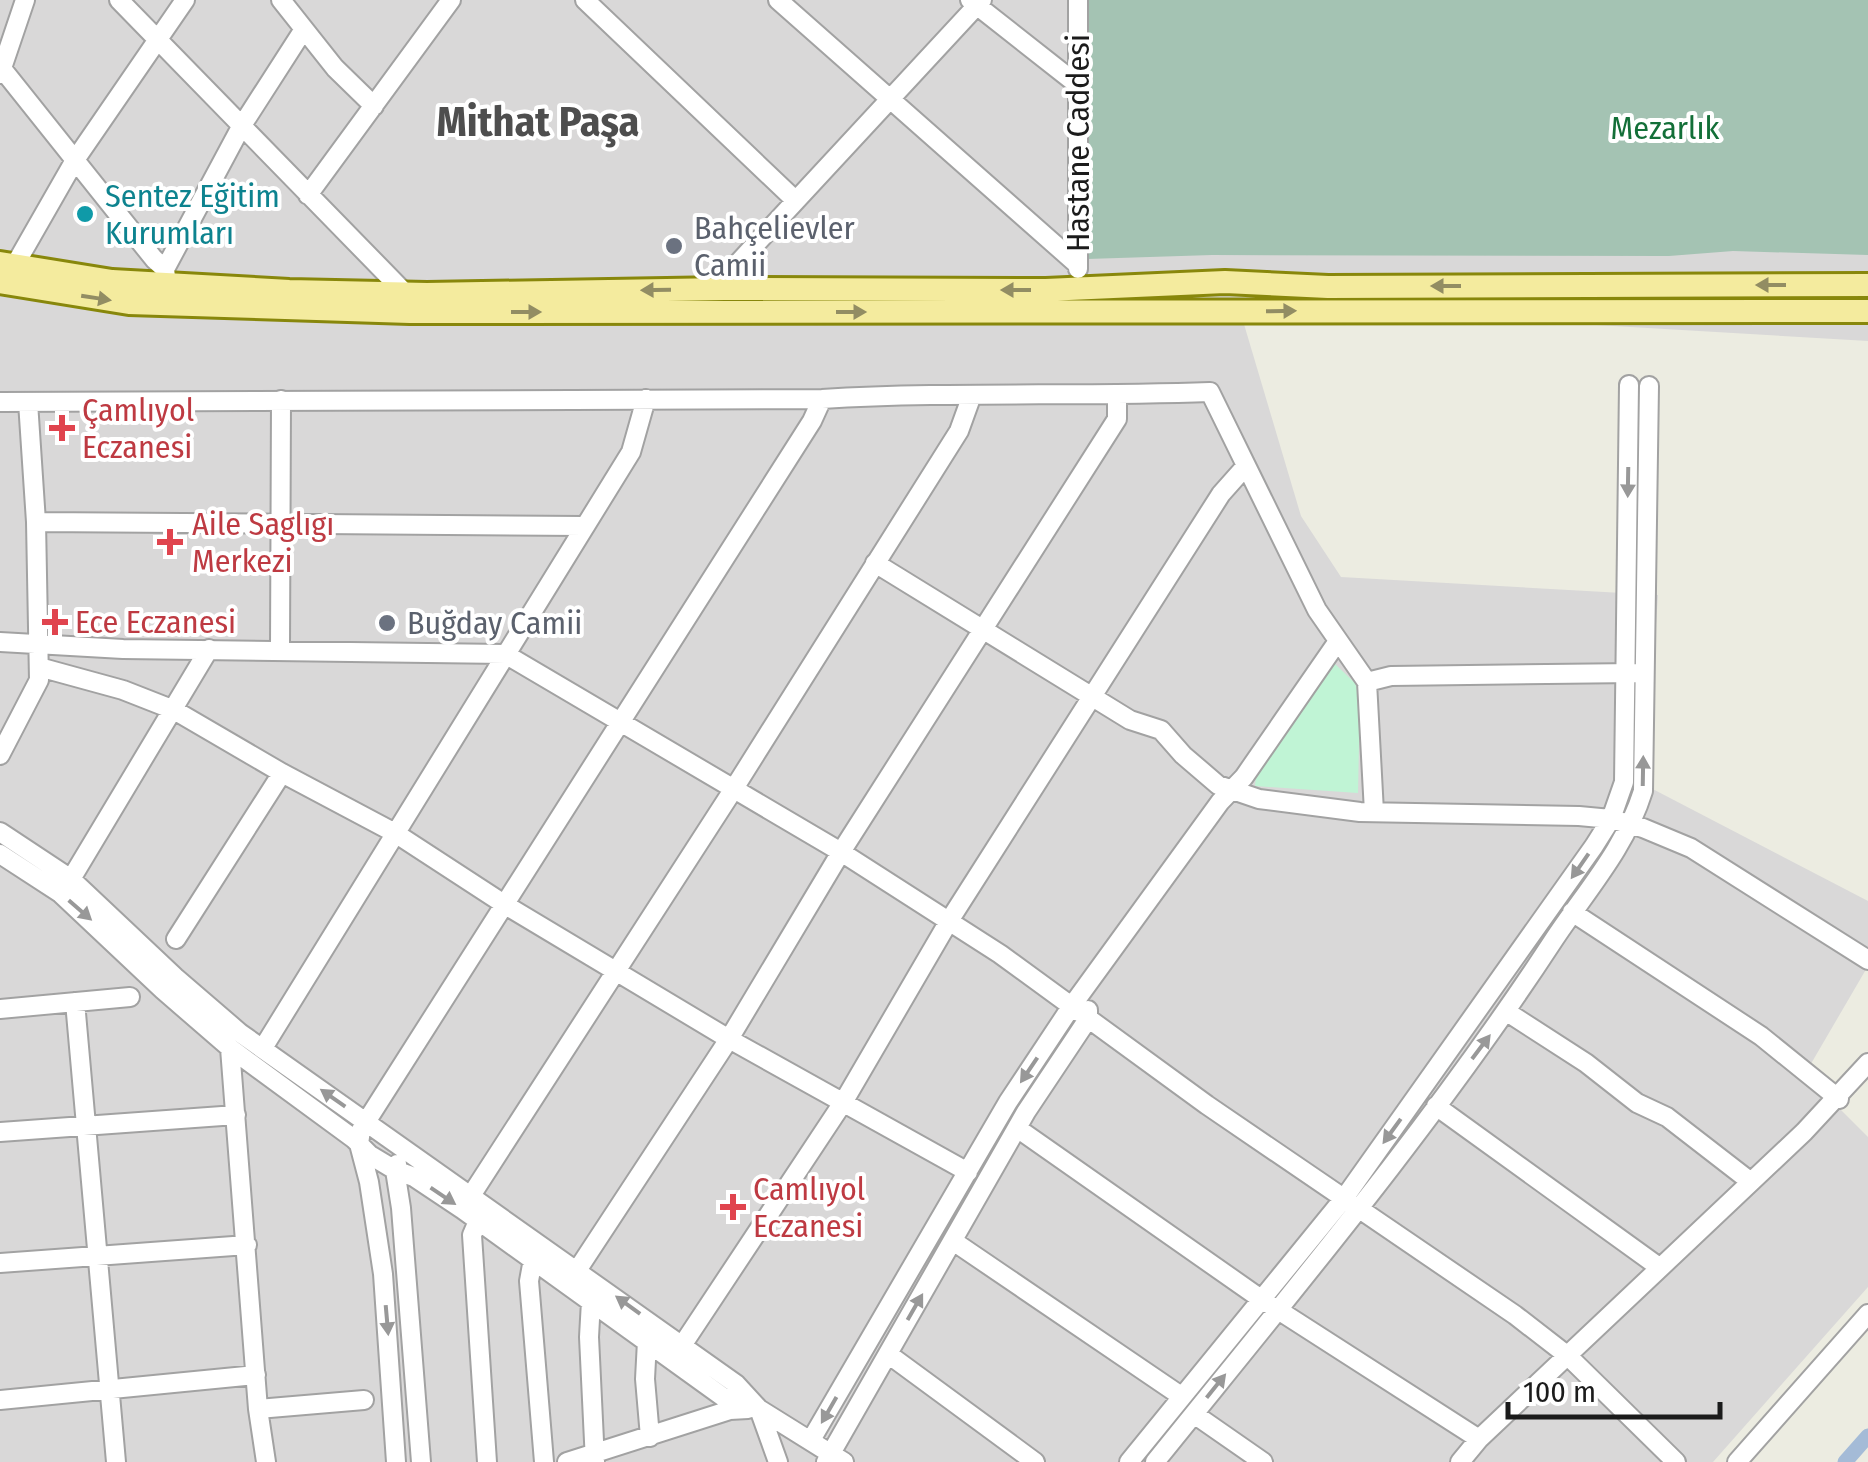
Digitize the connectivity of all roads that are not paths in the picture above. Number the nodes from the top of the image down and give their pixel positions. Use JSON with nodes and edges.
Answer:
{"nodes":[{"id":1,"x":25,"y":0,"type":"edge"},
{"id":2,"x":120,"y":0,"type":"edge"},
{"id":3,"x":185,"y":0,"type":"edge"},
{"id":4,"x":281,"y":0,"type":"edge"},
{"id":5,"x":451,"y":0,"type":"edge"},
{"id":6,"x":584,"y":0,"type":"edge"},
{"id":7,"x":778,"y":0,"type":"edge"},
{"id":8,"x":1078,"y":0,"type":"edge"},
{"id":9,"x":976,"y":2,"type":"edge"},
{"id":10,"x":304,"y":29,"type":"junction"},
{"id":11,"x":156,"y":39,"type":"junction"},
{"id":12,"x":1,"y":70,"type":"edge"},
{"id":13,"x":1078,"y":85,"type":"junction"},
{"id":14,"x":889,"y":99,"type":"junction"},
{"id":15,"x":374,"y":106,"type":"junction"},
{"id":16,"x":241,"y":127,"type":"junction"},
{"id":17,"x":75,"y":160,"type":"junction"},
{"id":18,"x":308,"y":195,"type":"junction"},
{"id":19,"x":794,"y":200,"type":"junction"},
{"id":20,"x":5,"y":270,"type":"edge"},
{"id":21,"x":1078,"y":276,"type":"junction"},
{"id":22,"x":166,"y":277,"type":"junction"},
{"id":23,"x":1211,"y":282,"type":"junction"},
{"id":24,"x":1111,"y":284,"type":"junction"},
{"id":25,"x":1868,"y":286,"type":"edge"},
{"id":26,"x":724,"y":290,"type":"junction"},
{"id":27,"x":406,"y":294,"type":"junction"},
{"id":28,"x":1868,"y":310,"type":"edge"},
{"id":29,"x":1115,"y":313,"type":"junction"},
{"id":30,"x":1212,"y":313,"type":"junction"},
{"id":31,"x":1629,"y":385,"type":"dead end"},
{"id":32,"x":1649,"y":386,"type":"dead end"},
{"id":33,"x":972,"y":395,"type":"junction"},
{"id":34,"x":1117,"y":396,"type":"junction"},
{"id":35,"x":646,"y":399,"type":"junction"},
{"id":36,"x":822,"y":399,"type":"junction"},
{"id":37,"x":281,"y":400,"type":"junction"},
{"id":38,"x":0,"y":402,"type":"edge"},
{"id":39,"x":28,"y":402,"type":"junction"},
{"id":40,"x":1245,"y":467,"type":"junction"},
{"id":41,"x":36,"y":522,"type":"junction"},
{"id":42,"x":279,"y":522,"type":"junction"},
{"id":43,"x":583,"y":526,"type":"junction"},
{"id":44,"x":875,"y":563,"type":"junction"},
{"id":45,"x":984,"y":630,"type":"junction"},
{"id":46,"x":1338,"y":641,"type":"junction"},
{"id":47,"x":0,"y":642,"type":"edge"},
{"id":48,"x":40,"y":644,"type":"junction"},
{"id":49,"x":209,"y":649,"type":"junction"},
{"id":50,"x":280,"y":650,"type":"junction"},
{"id":51,"x":505,"y":654,"type":"junction"},
{"id":52,"x":39,"y":667,"type":"junction"},
{"id":53,"x":1635,"y":673,"type":"junction"},
{"id":54,"x":1367,"y":682,"type":"junction"},
{"id":55,"x":1093,"y":697,"type":"junction"},
{"id":56,"x":174,"y":710,"type":"junction"},
{"id":57,"x":620,"y":724,"type":"junction"},
{"id":58,"x":0,"y":755,"type":"edge"},
{"id":59,"x":282,"y":773,"type":"junction"},
{"id":60,"x":1232,"y":789,"type":"junction"},
{"id":61,"x":734,"y":790,"type":"junction"},
{"id":62,"x":1374,"y":812,"type":"junction"},
{"id":63,"x":1610,"y":819,"type":"junction"},
{"id":64,"x":1631,"y":825,"type":"junction"},
{"id":65,"x":0,"y":832,"type":"edge"},
{"id":66,"x":395,"y":833,"type":"junction"},
{"id":67,"x":841,"y":852,"type":"junction"},
{"id":68,"x":0,"y":854,"type":"edge"},
{"id":69,"x":71,"y":879,"type":"junction"},
{"id":70,"x":507,"y":906,"type":"junction"},
{"id":71,"x":1572,"y":912,"type":"junction"},
{"id":72,"x":949,"y":921,"type":"junction"},
{"id":73,"x":176,"y":939,"type":"dead end"},
{"id":74,"x":1868,"y":960,"type":"edge"},
{"id":75,"x":618,"y":971,"type":"junction"},
{"id":76,"x":1086,"y":990,"type":"junction"},
{"id":77,"x":130,"y":998,"type":"dead end"},
{"id":78,"x":75,"y":1002,"type":"junction"},
{"id":79,"x":1071,"y":1007,"type":"junction"},
{"id":80,"x":0,"y":1008,"type":"edge"},
{"id":81,"x":1506,"y":1012,"type":"junction"},
{"id":82,"x":1088,"y":1020,"type":"junction"},
{"id":83,"x":729,"y":1039,"type":"junction"},
{"id":84,"x":230,"y":1048,"type":"junction"},
{"id":85,"x":263,"y":1048,"type":"junction"},
{"id":86,"x":1868,"y":1063,"type":"edge"},
{"id":87,"x":1838,"y":1099,"type":"junction"},
{"id":88,"x":844,"y":1101,"type":"junction"},
{"id":89,"x":1436,"y":1106,"type":"junction"},
{"id":90,"x":236,"y":1115,"type":"junction"},
{"id":91,"x":368,"y":1122,"type":"junction"},
{"id":92,"x":86,"y":1128,"type":"junction"},
{"id":93,"x":1017,"y":1128,"type":"junction"},
{"id":94,"x":0,"y":1132,"type":"edge"},
{"id":95,"x":359,"y":1144,"type":"junction"},
{"id":96,"x":398,"y":1144,"type":"junction"},
{"id":97,"x":395,"y":1170,"type":"junction"},
{"id":98,"x":968,"y":1172,"type":"junction"},
{"id":99,"x":1750,"y":1182,"type":"junction"},
{"id":100,"x":472,"y":1194,"type":"junction"},
{"id":101,"x":1352,"y":1202,"type":"junction"},
{"id":102,"x":478,"y":1221,"type":"junction"},
{"id":103,"x":953,"y":1241,"type":"junction"},
{"id":104,"x":247,"y":1245,"type":"junction"},
{"id":105,"x":98,"y":1256,"type":"junction"},
{"id":106,"x":533,"y":1259,"type":"junction"},
{"id":107,"x":0,"y":1264,"type":"edge"},
{"id":108,"x":1659,"y":1267,"type":"junction"},
{"id":109,"x":578,"y":1269,"type":"junction"},
{"id":110,"x":1261,"y":1299,"type":"junction"},
{"id":111,"x":591,"y":1301,"type":"junction"},
{"id":112,"x":1278,"y":1310,"type":"junction"},
{"id":113,"x":1868,"y":1314,"type":"edge"},
{"id":114,"x":647,"y":1341,"type":"junction"},
{"id":115,"x":682,"y":1344,"type":"junction"},
{"id":116,"x":888,"y":1354,"type":"junction"},
{"id":117,"x":1568,"y":1356,"type":"junction"},
{"id":118,"x":256,"y":1375,"type":"junction"},
{"id":119,"x":110,"y":1390,"type":"junction"},
{"id":120,"x":1181,"y":1396,"type":"junction"},
{"id":121,"x":0,"y":1400,"type":"edge"},
{"id":122,"x":364,"y":1400,"type":"dead end"},
{"id":123,"x":759,"y":1409,"type":"junction"},
{"id":124,"x":258,"y":1410,"type":"junction"},
{"id":125,"x":1194,"y":1414,"type":"junction"},
{"id":126,"x":650,"y":1437,"type":"junction"},
{"id":127,"x":811,"y":1440,"type":"junction"},
{"id":128,"x":1479,"y":1440,"type":"junction"},
{"id":129,"x":594,"y":1459,"type":"edge"},
{"id":130,"x":834,"y":1459,"type":"edge"},
{"id":131,"x":1462,"y":1461,"type":"edge"},
{"id":132,"x":116,"y":1462,"type":"edge"},
{"id":133,"x":266,"y":1462,"type":"edge"},
{"id":134,"x":396,"y":1462,"type":"edge"},
{"id":135,"x":421,"y":1462,"type":"edge"},
{"id":136,"x":487,"y":1462,"type":"edge"},
{"id":137,"x":544,"y":1462,"type":"edge"},
{"id":138,"x":567,"y":1462,"type":"edge"},
{"id":139,"x":777,"y":1462,"type":"edge"},
{"id":140,"x":1035,"y":1462,"type":"edge"},
{"id":141,"x":1128,"y":1462,"type":"edge"},
{"id":142,"x":1155,"y":1462,"type":"edge"},
{"id":143,"x":1264,"y":1462,"type":"edge"},
{"id":144,"x":1676,"y":1462,"type":"edge"},
{"id":145,"x":1737,"y":1462,"type":"edge"}],
"edges":[{"from":1,"to":12,"type":"street"},
{"from":2,"to":11,"type":"street"},
{"from":3,"to":11,"type":"street"},
{"from":4,"to":10,"type":"street"},
{"from":5,"to":15,"type":"street"},
{"from":6,"to":19,"type":"street"},
{"from":7,"to":14,"type":"street"},
{"from":8,"to":13,"type":"street","name":"Hastane Caddesi"},
{"from":9,"to":13,"type":"street"},
{"from":9,"to":14,"type":"street"},
{"from":10,"to":15,"type":"street"},
{"from":10,"to":16,"type":"street"},
{"from":11,"to":16,"type":"street"},
{"from":11,"to":17,"type":"street"},
{"from":12,"to":17,"type":"street"},
{"from":13,"to":21,"type":"street","name":"Hastane Caddesi"},
{"from":14,"to":19,"type":"street"},
{"from":14,"to":21,"type":"street"},
{"from":15,"to":18,"type":"street"},
{"from":16,"to":18,"type":"street"},
{"from":16,"to":22,"type":"street"},
{"from":17,"to":20,"type":"street"},
{"from":17,"to":22,"type":"street"},
{"from":18,"to":27,"type":"street"},
{"from":19,"to":26,"type":"street"},
{"from":20,"to":22,"type":"main road"},
{"from":20,"to":29,"type":"main road","one_way":true},
{"from":21,"to":24,"type":"main road"},
{"from":21,"to":26,"type":"main road","one_way":true},
{"from":22,"to":27,"type":"main road"},
{"from":23,"to":24,"type":"main road"},
{"from":25,"to":23,"type":"main road","one_way":true},
{"from":23,"to":30,"type":"main road"},
{"from":24,"to":29,"type":"main road"},
{"from":26,"to":27,"type":"main road","one_way":true},
{"from":30,"to":28,"type":"main road","one_way":true},
{"from":29,"to":30,"type":"main road"},
{"from":31,"to":53,"type":"street","one_way":true},
{"from":32,"to":53,"type":"street"},
{"from":33,"to":34,"type":"street"},
{"from":33,"to":36,"type":"street"},
{"from":33,"to":44,"type":"street"},
{"from":34,"to":40,"type":"street"},
{"from":34,"to":45,"type":"street"},
{"from":35,"to":36,"type":"street"},
{"from":35,"to":37,"type":"street"},
{"from":35,"to":43,"type":"street"},
{"from":36,"to":57,"type":"street"},
{"from":37,"to":39,"type":"street"},
{"from":37,"to":42,"type":"street"},
{"from":38,"to":39,"type":"street"},
{"from":39,"to":41,"type":"street"},
{"from":40,"to":46,"type":"street"},
{"from":40,"to":55,"type":"street"},
{"from":41,"to":42,"type":"street"},
{"from":41,"to":48,"type":"street"},
{"from":42,"to":43,"type":"street"},
{"from":42,"to":50,"type":"street"},
{"from":43,"to":51,"type":"street"},
{"from":44,"to":45,"type":"street"},
{"from":44,"to":61,"type":"street"},
{"from":45,"to":55,"type":"street"},
{"from":45,"to":67,"type":"street"},
{"from":46,"to":54,"type":"street"},
{"from":46,"to":60,"type":"street"},
{"from":47,"to":48,"type":"street"},
{"from":48,"to":49,"type":"street"},
{"from":48,"to":52,"type":"street"},
{"from":49,"to":50,"type":"street"},
{"from":49,"to":56,"type":"street"},
{"from":50,"to":51,"type":"street"},
{"from":51,"to":57,"type":"street"},
{"from":51,"to":66,"type":"street"},
{"from":52,"to":56,"type":"street"},
{"from":52,"to":58,"type":"street"},
{"from":53,"to":54,"type":"street"},
{"from":53,"to":63,"type":"street"},
{"from":64,"to":53,"type":"street","one_way":true},
{"from":54,"to":62,"type":"street"},
{"from":55,"to":60,"type":"street"},
{"from":55,"to":72,"type":"street"},
{"from":56,"to":59,"type":"street"},
{"from":56,"to":69,"type":"street"},
{"from":57,"to":61,"type":"street"},
{"from":57,"to":70,"type":"street"},
{"from":59,"to":66,"type":"street"},
{"from":59,"to":73,"type":"street"},
{"from":60,"to":62,"type":"street"},
{"from":60,"to":76,"type":"street"},
{"from":61,"to":67,"type":"street"},
{"from":61,"to":75,"type":"street"},
{"from":62,"to":63,"type":"street"},
{"from":63,"to":64,"type":"street"},
{"from":63,"to":101,"type":"street","one_way":true},
{"from":64,"to":71,"type":"street"},
{"from":64,"to":74,"type":"street"},
{"from":65,"to":69,"type":"street"},
{"from":66,"to":70,"type":"street"},
{"from":66,"to":85,"type":"street"},
{"from":67,"to":72,"type":"street"},
{"from":67,"to":83,"type":"street"},
{"from":68,"to":84,"type":"street","one_way":true},
{"from":69,"to":85,"type":"street"},
{"from":70,"to":75,"type":"street"},
{"from":70,"to":91,"type":"street"},
{"from":71,"to":81,"type":"street"},
{"from":71,"to":87,"type":"street"},
{"from":72,"to":79,"type":"street"},
{"from":72,"to":88,"type":"street"},
{"from":75,"to":83,"type":"street"},
{"from":75,"to":100,"type":"street"},
{"from":76,"to":79,"type":"street"},
{"from":76,"to":82,"type":"street"},
{"from":77,"to":78,"type":"street"},
{"from":78,"to":80,"type":"street"},
{"from":78,"to":92,"type":"street"},
{"from":79,"to":82,"type":"street"},
{"from":79,"to":98,"type":"street","one_way":true},
{"from":89,"to":81,"type":"street","one_way":true},
{"from":81,"to":99,"type":"street"},
{"from":82,"to":93,"type":"street"},
{"from":82,"to":101,"type":"street"},
{"from":83,"to":88,"type":"street"},
{"from":83,"to":109,"type":"street"},
{"from":84,"to":90,"type":"street"},
{"from":84,"to":95,"type":"street"},
{"from":91,"to":85,"type":"street","one_way":true},
{"from":86,"to":87,"type":"street"},
{"from":87,"to":99,"type":"street"},
{"from":88,"to":98,"type":"street"},
{"from":88,"to":115,"type":"street"},
{"from":89,"to":101,"type":"street"},
{"from":89,"to":108,"type":"street"},
{"from":90,"to":92,"type":"street"},
{"from":90,"to":104,"type":"street"},
{"from":91,"to":95,"type":"street"},
{"from":91,"to":96,"type":"street"},
{"from":92,"to":94,"type":"street"},
{"from":92,"to":105,"type":"street"},
{"from":93,"to":103,"type":"street"},
{"from":93,"to":110,"type":"street"},
{"from":95,"to":97,"type":"street"},
{"from":95,"to":134,"type":"street","one_way":true},
{"from":96,"to":97,"type":"street"},
{"from":96,"to":100,"type":"street"},
{"from":97,"to":102,"type":"street","one_way":true},
{"from":97,"to":135,"type":"street"},
{"from":98,"to":127,"type":"street","one_way":true},
{"from":99,"to":108,"type":"street"},
{"from":100,"to":109,"type":"street"},
{"from":101,"to":110,"type":"street"},
{"from":101,"to":112,"type":"street"},
{"from":101,"to":117,"type":"street"},
{"from":102,"to":106,"type":"street"},
{"from":102,"to":136,"type":"street"},
{"from":116,"to":103,"type":"street","one_way":true},
{"from":103,"to":120,"type":"street"},
{"from":104,"to":105,"type":"street"},
{"from":104,"to":118,"type":"street"},
{"from":105,"to":107,"type":"street"},
{"from":105,"to":119,"type":"street"},
{"from":106,"to":111,"type":"street"},
{"from":106,"to":137,"type":"street"},
{"from":108,"to":117,"type":"street"},
{"from":115,"to":109,"type":"street","one_way":true},
{"from":110,"to":112,"type":"street"},
{"from":110,"to":120,"type":"street"},
{"from":111,"to":114,"type":"street"},
{"from":111,"to":129,"type":"street"},
{"from":125,"to":112,"type":"street","one_way":true},
{"from":112,"to":128,"type":"street"},
{"from":113,"to":145,"type":"street"},
{"from":114,"to":123,"type":"street"},
{"from":114,"to":126,"type":"street"},
{"from":115,"to":123,"type":"street"},
{"from":116,"to":130,"type":"street"},
{"from":116,"to":140,"type":"street"},
{"from":117,"to":128,"type":"street"},
{"from":117,"to":144,"type":"street"},
{"from":118,"to":119,"type":"street"},
{"from":118,"to":124,"type":"street"},
{"from":119,"to":121,"type":"street"},
{"from":119,"to":132,"type":"street"},
{"from":120,"to":141,"type":"street"},
{"from":122,"to":124,"type":"street"},
{"from":123,"to":126,"type":"street"},
{"from":123,"to":127,"type":"street"},
{"from":123,"to":139,"type":"street"},
{"from":124,"to":133,"type":"street"},
{"from":125,"to":142,"type":"street"},
{"from":125,"to":143,"type":"street"},
{"from":126,"to":129,"type":"street"},
{"from":127,"to":130,"type":"street"},
{"from":128,"to":131,"type":"street"},
{"from":129,"to":138,"type":"street"}]}
